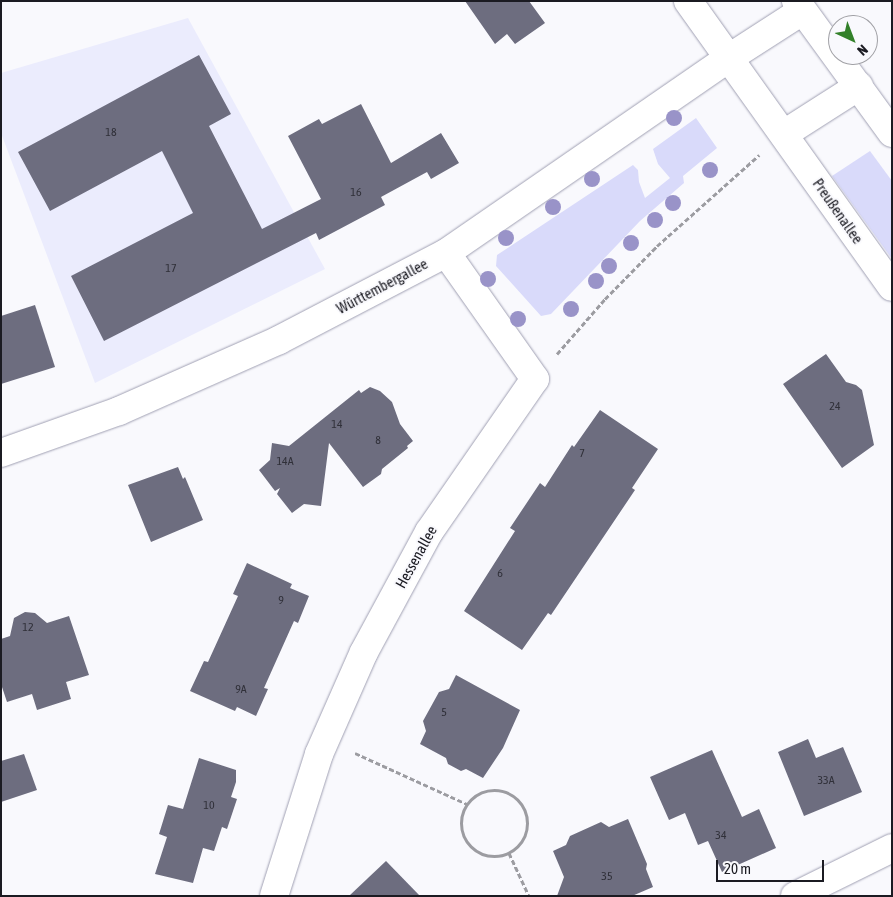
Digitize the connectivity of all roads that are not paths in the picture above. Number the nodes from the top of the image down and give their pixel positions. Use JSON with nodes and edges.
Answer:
{"nodes":[{"id":1,"x":688,"y":1,"type":"edge"},
{"id":2,"x":799,"y":6,"type":"edge"},
{"id":3,"x":729,"y":58,"type":"junction"},
{"id":4,"x":859,"y":86,"type":"junction"},
{"id":5,"x":892,"y":133,"type":"edge"},
{"id":6,"x":784,"y":134,"type":"junction"},
{"id":7,"x":446,"y":253,"type":"junction"},
{"id":8,"x":892,"y":287,"type":"edge"},
{"id":9,"x":1,"y":453,"type":"edge"},
{"id":10,"x":892,"y":848,"type":"edge"},
{"id":11,"x":274,"y":896,"type":"edge"},
{"id":12,"x":795,"y":896,"type":"edge"}],
"edges":[{"from":1,"to":3,"type":"street","name":"Preußenallee"},
{"from":2,"to":3,"type":"street"},
{"from":2,"to":4,"type":"street"},
{"from":3,"to":6,"type":"street","name":"Preußenallee"},
{"from":3,"to":7,"type":"street","name":"Württembergallee"},
{"from":4,"to":5,"type":"street"},
{"from":4,"to":6,"type":"street"},
{"from":6,"to":8,"type":"street","name":"Preußenallee"},
{"from":7,"to":9,"type":"street","name":"Württembergallee"},
{"from":7,"to":11,"type":"street","name":"Hessenallee"},
{"from":10,"to":12,"type":"street"}]}
